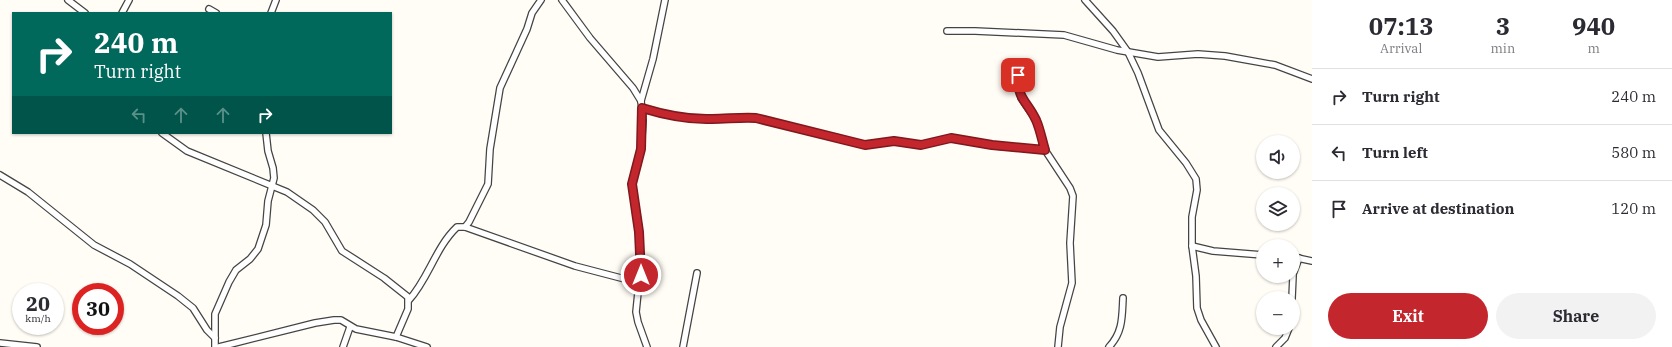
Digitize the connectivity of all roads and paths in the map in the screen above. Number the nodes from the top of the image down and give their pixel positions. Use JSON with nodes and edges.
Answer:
{"nodes":[{"id":1,"x":68,"y":0,"type":"edge"},
{"id":2,"x":130,"y":0,"type":"edge"},
{"id":3,"x":276,"y":0,"type":"edge"},
{"id":4,"x":541,"y":0,"type":"edge"},
{"id":5,"x":562,"y":0,"type":"edge"},
{"id":6,"x":664,"y":0,"type":"edge"},
{"id":7,"x":1085,"y":0,"type":"edge"},
{"id":8,"x":209,"y":9,"type":"dead end"},
{"id":9,"x":84,"y":12,"type":"edge"},
{"id":10,"x":123,"y":12,"type":"edge"},
{"id":11,"x":214,"y":12,"type":"edge"},
{"id":12,"x":271,"y":12,"type":"edge"},
{"id":13,"x":947,"y":31,"type":"dead end"},
{"id":14,"x":1128,"y":52,"type":"junction"},
{"id":15,"x":1020,"y":69,"type":"dead end"},
{"id":16,"x":1312,"y":79,"type":"edge"},
{"id":17,"x":641,"y":101,"type":"junction"},
{"id":18,"x":642,"y":108,"type":"junction"},
{"id":19,"x":163,"y":134,"type":"edge"},
{"id":20,"x":266,"y":134,"type":"edge"},
{"id":21,"x":1045,"y":150,"type":"junction"},
{"id":22,"x":0,"y":175,"type":"edge"},
{"id":23,"x":273,"y":186,"type":"junction"},
{"id":24,"x":465,"y":227,"type":"junction"},
{"id":25,"x":1192,"y":246,"type":"junction"},
{"id":26,"x":1256,"y":254,"type":"edge"},
{"id":27,"x":1300,"y":258,"type":"edge"},
{"id":28,"x":1312,"y":262,"type":"edge"},
{"id":29,"x":697,"y":273,"type":"dead end"},
{"id":30,"x":640,"y":283,"type":"junction"},
{"id":31,"x":1123,"y":298,"type":"dead end"},
{"id":32,"x":409,"y":300,"type":"junction"},
{"id":33,"x":350,"y":327,"type":"junction"},
{"id":34,"x":1287,"y":335,"type":"edge"},
{"id":35,"x":396,"y":337,"type":"junction"},
{"id":36,"x":215,"y":338,"type":"junction"},
{"id":37,"x":2,"y":345,"type":"edge"},
{"id":38,"x":37,"y":347,"type":"edge"},
{"id":39,"x":215,"y":347,"type":"edge"},
{"id":40,"x":221,"y":347,"type":"edge"},
{"id":41,"x":344,"y":347,"type":"edge"},
{"id":42,"x":427,"y":347,"type":"edge"},
{"id":43,"x":647,"y":347,"type":"edge"},
{"id":44,"x":683,"y":347,"type":"edge"},
{"id":45,"x":1058,"y":347,"type":"edge"},
{"id":46,"x":1109,"y":347,"type":"edge"},
{"id":47,"x":1216,"y":347,"type":"edge"},
{"id":48,"x":1276,"y":347,"type":"edge"}],
"edges":[{"from":1,"to":9,"type":"street"},
{"from":2,"to":10,"type":"street"},
{"from":3,"to":12,"type":"street"},
{"from":4,"to":24,"type":"street"},
{"from":5,"to":17,"type":"street"},
{"from":6,"to":17,"type":"street"},
{"from":7,"to":14,"type":"street"},
{"from":8,"to":11,"type":"street"},
{"from":13,"to":14,"type":"street"},
{"from":14,"to":16,"type":"street"},
{"from":14,"to":25,"type":"street"},
{"from":15,"to":21,"type":"street"},
{"from":17,"to":18,"type":"street"},
{"from":18,"to":21,"type":"street"},
{"from":18,"to":30,"type":"street"},
{"from":19,"to":23,"type":"street"},
{"from":20,"to":23,"type":"street"},
{"from":21,"to":45,"type":"street"},
{"from":22,"to":36,"type":"street"},
{"from":23,"to":32,"type":"street"},
{"from":23,"to":36,"type":"street"},
{"from":24,"to":30,"type":"street"},
{"from":24,"to":32,"type":"street"},
{"from":25,"to":26,"type":"street"},
{"from":25,"to":47,"type":"street"},
{"from":27,"to":28,"type":"street"},
{"from":29,"to":44,"type":"street"},
{"from":30,"to":43,"type":"street"},
{"from":31,"to":46,"type":"street"},
{"from":32,"to":35,"type":"street"},
{"from":33,"to":35,"type":"street"},
{"from":33,"to":40,"type":"street"},
{"from":33,"to":41,"type":"street"},
{"from":34,"to":48,"type":"street"},
{"from":35,"to":42,"type":"street"},
{"from":36,"to":39,"type":"street"},
{"from":37,"to":38,"type":"street"}]}
